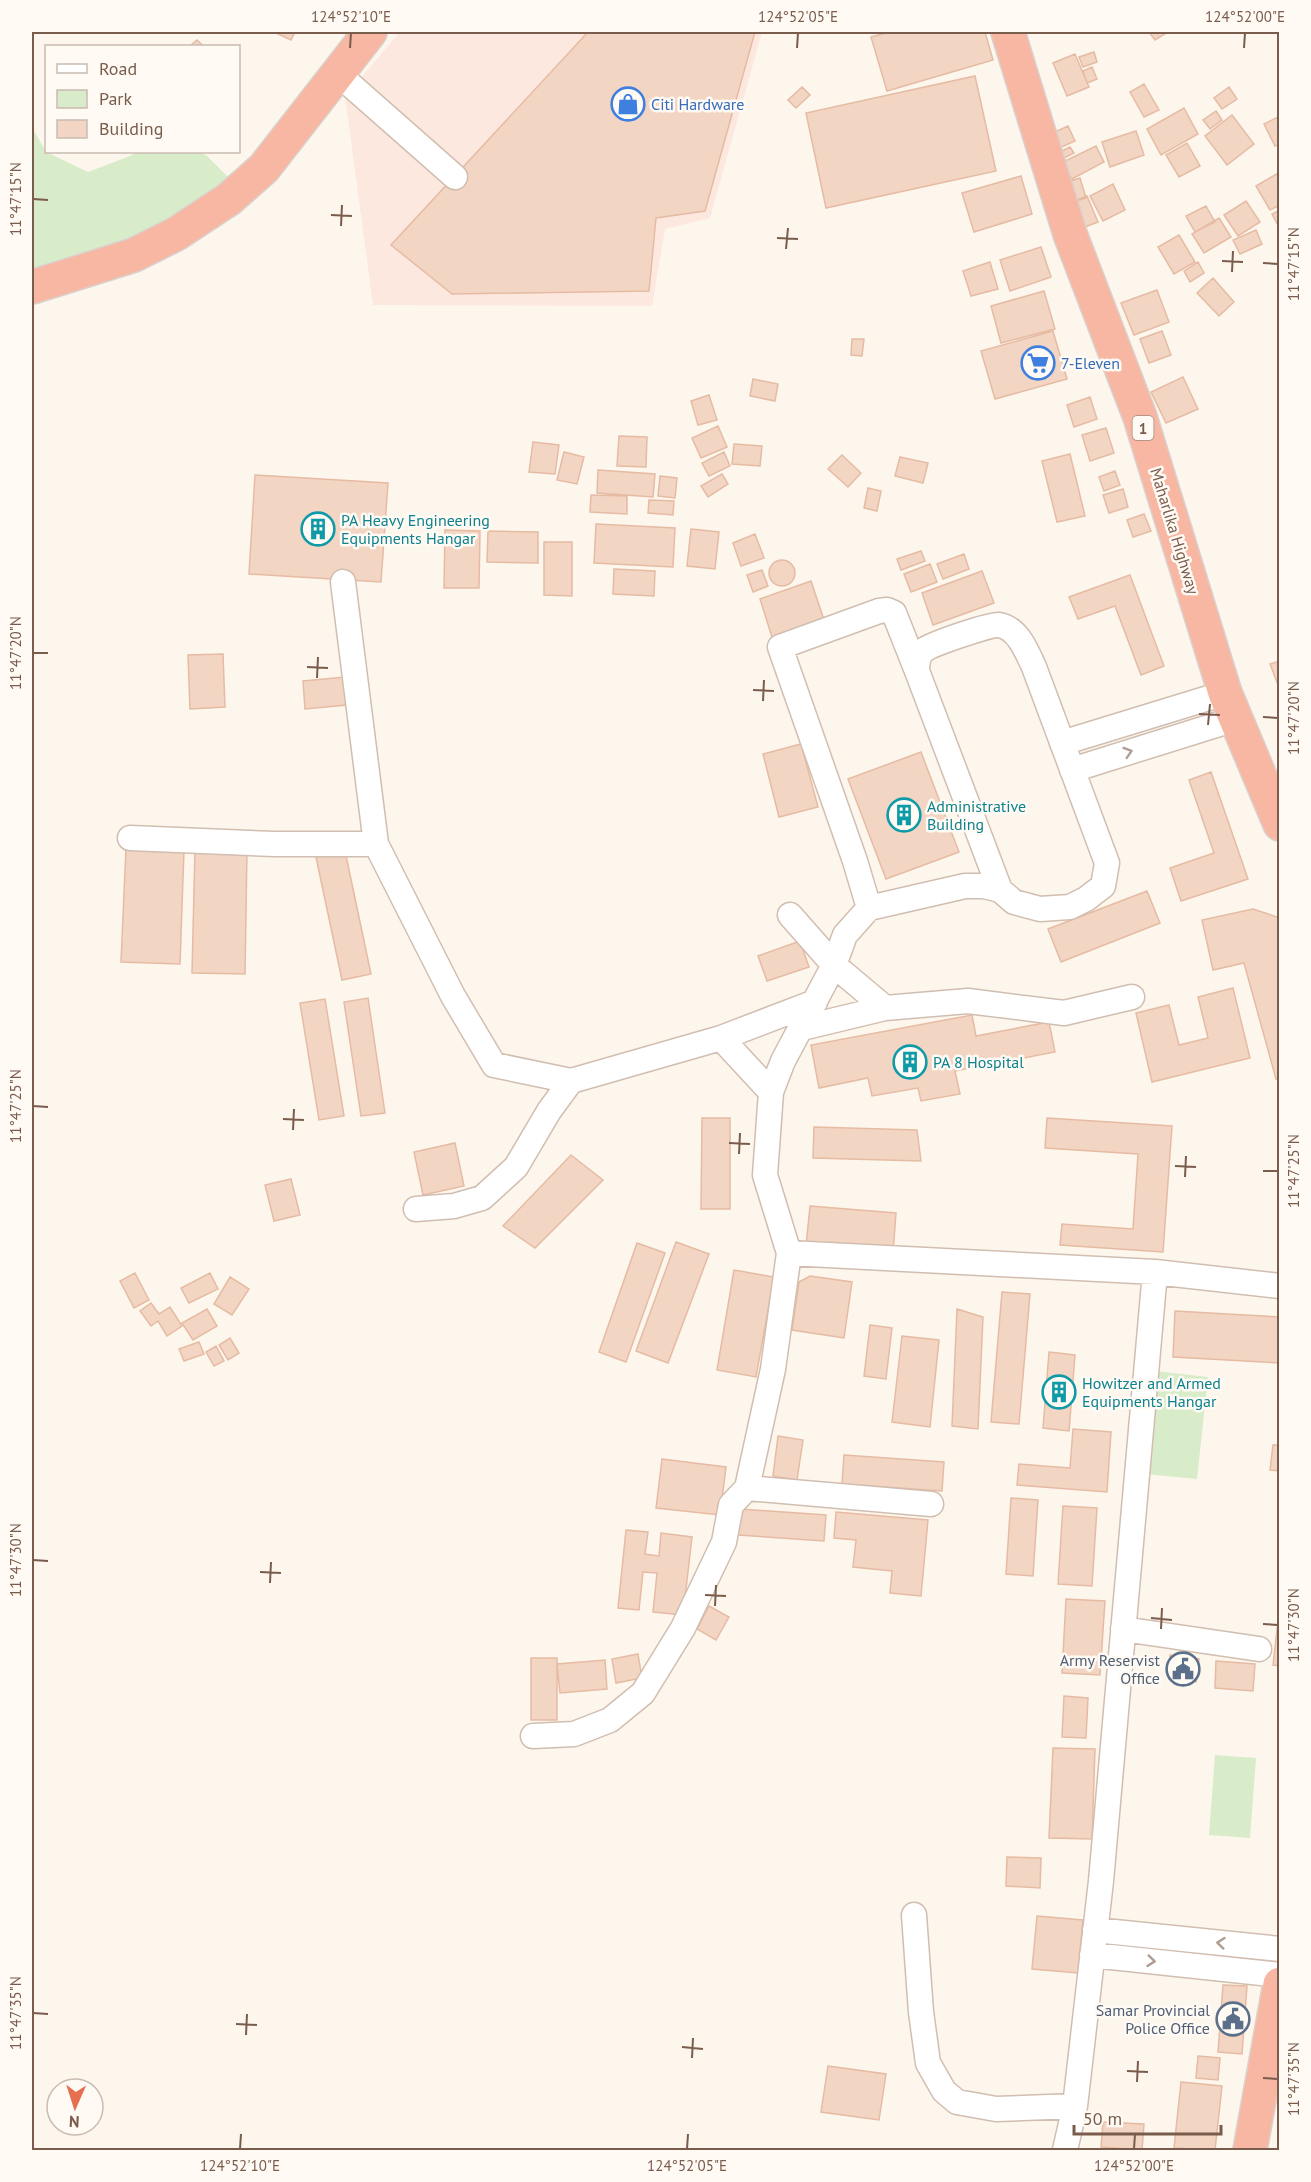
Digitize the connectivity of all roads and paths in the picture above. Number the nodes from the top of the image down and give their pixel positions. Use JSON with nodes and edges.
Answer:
{"nodes":[{"id":1,"x":369,"y":32,"type":"edge"},
{"id":2,"x":1008,"y":32,"type":"edge"},
{"id":3,"x":337,"y":73,"type":"junction"},
{"id":4,"x":454,"y":177,"type":"dead end"},
{"id":5,"x":32,"y":287,"type":"edge"},
{"id":6,"x":343,"y":582,"type":"dead end"},
{"id":7,"x":917,"y":671,"type":"junction"},
{"id":8,"x":1230,"y":706,"type":"junction"},
{"id":9,"x":1062,"y":743,"type":"junction"},
{"id":10,"x":1072,"y":770,"type":"junction"},
{"id":11,"x":1280,"y":824,"type":"edge"},
{"id":12,"x":130,"y":838,"type":"dead end"},
{"id":13,"x":376,"y":844,"type":"junction"},
{"id":14,"x":1000,"y":890,"type":"junction"},
{"id":15,"x":869,"y":908,"type":"junction"},
{"id":16,"x":790,"y":915,"type":"dead end"},
{"id":17,"x":834,"y":965,"type":"junction"},
{"id":18,"x":1132,"y":997,"type":"dead end"},
{"id":19,"x":815,"y":1002,"type":"junction"},
{"id":20,"x":885,"y":1008,"type":"junction"},
{"id":21,"x":802,"y":1028,"type":"junction"},
{"id":22,"x":721,"y":1038,"type":"junction"},
{"id":23,"x":571,"y":1081,"type":"junction"},
{"id":24,"x":771,"y":1092,"type":"junction"},
{"id":25,"x":416,"y":1209,"type":"dead end"},
{"id":26,"x":789,"y":1253,"type":"junction"},
{"id":27,"x":1155,"y":1272,"type":"junction"},
{"id":28,"x":1280,"y":1286,"type":"edge"},
{"id":29,"x":747,"y":1488,"type":"junction"},
{"id":30,"x":931,"y":1504,"type":"dead end"},
{"id":31,"x":1123,"y":1629,"type":"junction"},
{"id":32,"x":1259,"y":1649,"type":"dead end"},
{"id":33,"x":533,"y":1736,"type":"dead end"},
{"id":34,"x":914,"y":1915,"type":"dead end"},
{"id":35,"x":1095,"y":1930,"type":"junction"},
{"id":36,"x":1280,"y":1949,"type":"edge"},
{"id":37,"x":1092,"y":1955,"type":"junction"},
{"id":38,"x":1280,"y":1975,"type":"edge"},
{"id":39,"x":1280,"y":1984,"type":"edge"},
{"id":40,"x":1076,"y":2106,"type":"junction"},
{"id":41,"x":1065,"y":2151,"type":"edge"},
{"id":42,"x":1250,"y":2151,"type":"edge"}],
"edges":[{"from":1,"to":3,"type":"highway"},
{"from":2,"to":8,"type":"highway","name":"Maharlika Highway","number":"1"},
{"from":3,"to":4,"type":"street"},
{"from":3,"to":5,"type":"highway"},
{"from":6,"to":13,"type":"street"},
{"from":7,"to":9,"type":"street"},
{"from":7,"to":14,"type":"street"},
{"from":7,"to":15,"type":"street"},
{"from":8,"to":9,"type":"street"},
{"from":10,"to":8,"type":"street","one_way":true},
{"from":8,"to":11,"type":"highway","name":"Maharlika Highway","number":"1"},
{"from":9,"to":10,"type":"street"},
{"from":10,"to":14,"type":"street"},
{"from":12,"to":13,"type":"street"},
{"from":13,"to":23,"type":"street"},
{"from":14,"to":15,"type":"street"},
{"from":15,"to":17,"type":"street"},
{"from":16,"to":17,"type":"street"},
{"from":17,"to":19,"type":"street"},
{"from":17,"to":20,"type":"street"},
{"from":18,"to":20,"type":"street"},
{"from":19,"to":21,"type":"street"},
{"from":19,"to":22,"type":"street"},
{"from":20,"to":21,"type":"street"},
{"from":21,"to":24,"type":"street"},
{"from":22,"to":23,"type":"street"},
{"from":22,"to":24,"type":"street"},
{"from":23,"to":25,"type":"street"},
{"from":24,"to":26,"type":"street"},
{"from":26,"to":27,"type":"street"},
{"from":26,"to":29,"type":"street"},
{"from":27,"to":28,"type":"street"},
{"from":27,"to":31,"type":"street"},
{"from":29,"to":30,"type":"street"},
{"from":29,"to":33,"type":"street"},
{"from":31,"to":32,"type":"street"},
{"from":31,"to":35,"type":"street"},
{"from":34,"to":40,"type":"street"},
{"from":36,"to":35,"type":"street","one_way":true},
{"from":35,"to":37,"type":"street"},
{"from":37,"to":38,"type":"street","one_way":true},
{"from":37,"to":40,"type":"street"},
{"from":39,"to":42,"type":"highway"},
{"from":40,"to":41,"type":"street"}]}
